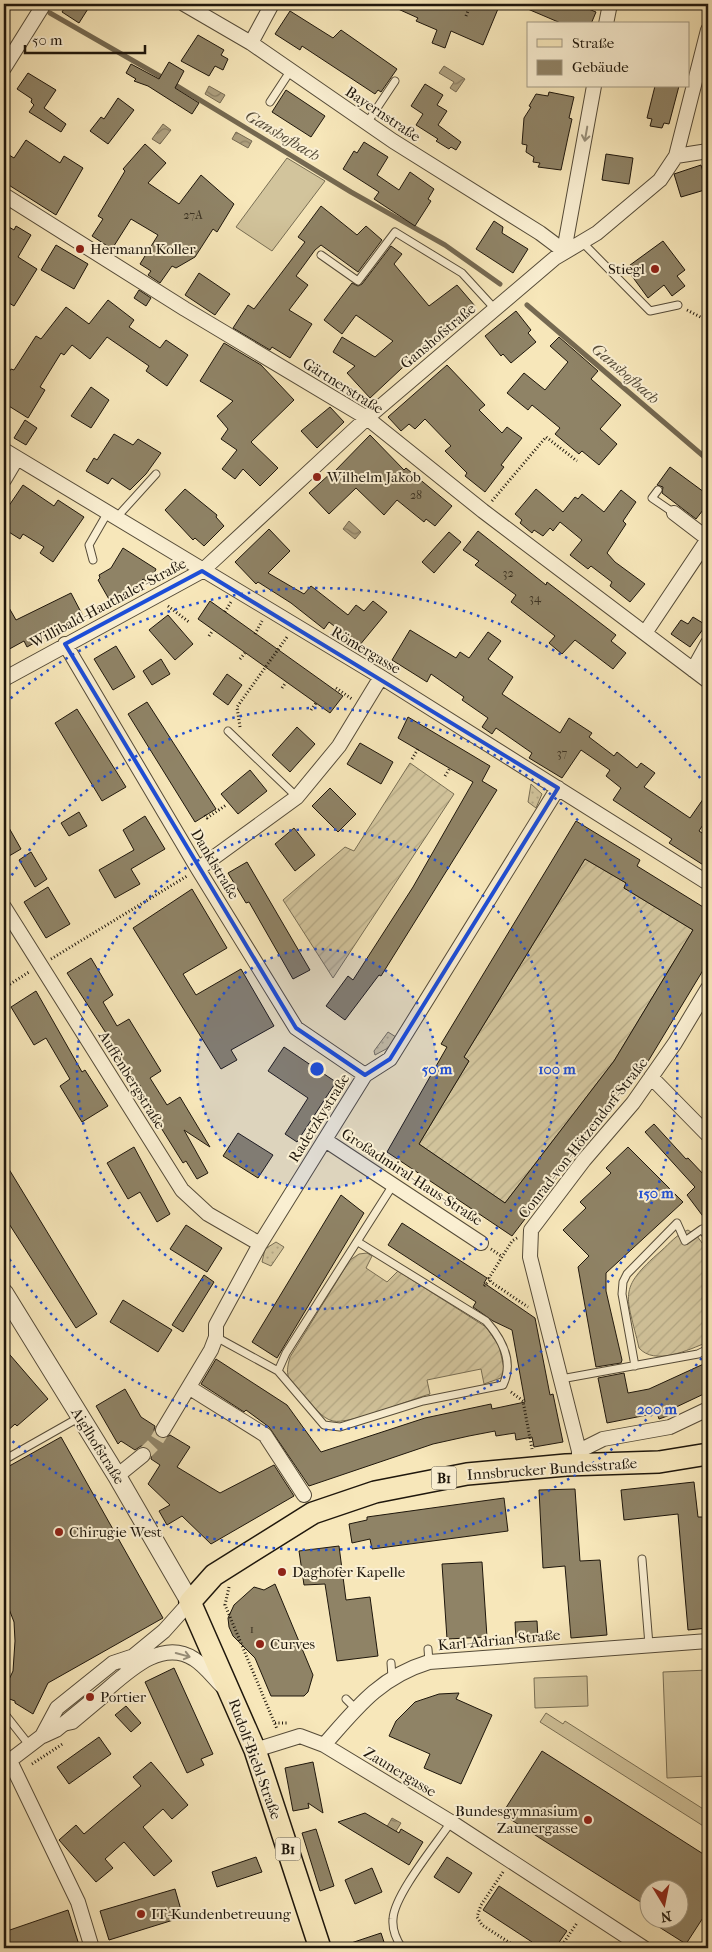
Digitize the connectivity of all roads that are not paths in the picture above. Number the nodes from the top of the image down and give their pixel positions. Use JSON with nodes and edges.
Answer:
{"nodes":[{"id":1,"x":44,"y":4,"type":"edge"},
{"id":2,"x":184,"y":4,"type":"edge"},
{"id":3,"x":272,"y":4,"type":"edge"},
{"id":4,"x":610,"y":4,"type":"edge"},
{"id":5,"x":606,"y":22,"type":"edge"},
{"id":6,"x":708,"y":30,"type":"edge"},
{"id":7,"x":251,"y":43,"type":"junction"},
{"id":8,"x":4,"y":68,"type":"edge"},
{"id":9,"x":290,"y":70,"type":"junction"},
{"id":10,"x":395,"y":80,"type":"dead end"},
{"id":11,"x":594,"y":88,"type":"edge"},
{"id":12,"x":270,"y":102,"type":"dead end"},
{"id":13,"x":367,"y":123,"type":"junction"},
{"id":14,"x":708,"y":151,"type":"edge"},
{"id":15,"x":676,"y":156,"type":"junction"},
{"id":16,"x":4,"y":195,"type":"edge"},
{"id":17,"x":582,"y":242,"type":"junction"},
{"id":18,"x":564,"y":251,"type":"junction"},
{"id":19,"x":321,"y":255,"type":"dead end"},
{"id":20,"x":678,"y":305,"type":"road end"},
{"id":21,"x":495,"y":309,"type":"junction"},
{"id":22,"x":367,"y":418,"type":"junction"},
{"id":23,"x":4,"y":450,"type":"edge"},
{"id":24,"x":17,"y":458,"type":"junction"},
{"id":25,"x":156,"y":474,"type":"dead end"},
{"id":26,"x":4,"y":480,"type":"edge"},
{"id":27,"x":658,"y":490,"type":"dead end"},
{"id":28,"x":113,"y":514,"type":"junction"},
{"id":29,"x":674,"y":514,"type":"joint"},
{"id":30,"x":93,"y":560,"type":"dead end"},
{"id":31,"x":202,"y":571,"type":"junction"},
{"id":32,"x":645,"y":633,"type":"junction"},
{"id":33,"x":65,"y":644,"type":"junction"},
{"id":34,"x":708,"y":644,"type":"edge"},
{"id":35,"x":693,"y":670,"type":"junction"},
{"id":36,"x":381,"y":677,"type":"junction"},
{"id":37,"x":4,"y":679,"type":"edge"},
{"id":38,"x":708,"y":681,"type":"edge"},
{"id":39,"x":228,"y":731,"type":"dead end"},
{"id":40,"x":558,"y":788,"type":"junction"},
{"id":41,"x":297,"y":797,"type":"junction"},
{"id":42,"x":198,"y":869,"type":"junction"},
{"id":43,"x":708,"y":883,"type":"edge"},
{"id":44,"x":4,"y":907,"type":"edge"},
{"id":45,"x":708,"y":988,"type":"edge"},
{"id":46,"x":365,"y":1075,"type":"junction"},
{"id":47,"x":651,"y":1077,"type":"junction"},
{"id":48,"x":708,"y":1135,"type":"edge"},
{"id":49,"x":325,"y":1140,"type":"junction"},
{"id":50,"x":393,"y":1184,"type":"junction"},
{"id":51,"x":708,"y":1238,"type":"edge"},
{"id":52,"x":358,"y":1242,"type":"junction"},
{"id":53,"x":481,"y":1242,"type":"dead end"},
{"id":54,"x":260,"y":1244,"type":"junction"},
{"id":55,"x":4,"y":1293,"type":"edge"},
{"id":56,"x":216,"y":1337,"type":"junction"},
{"id":57,"x":708,"y":1349,"type":"edge"},
{"id":58,"x":635,"y":1366,"type":"junction"},
{"id":59,"x":278,"y":1371,"type":"junction"},
{"id":60,"x":562,"y":1379,"type":"junction"},
{"id":61,"x":190,"y":1388,"type":"junction"},
{"id":62,"x":708,"y":1410,"type":"edge"},
{"id":63,"x":80,"y":1417,"type":"junction"},
{"id":64,"x":163,"y":1430,"type":"tunnel mouth"},
{"id":65,"x":708,"y":1454,"type":"edge"},
{"id":66,"x":143,"y":1455,"type":"tunnel mouth"},
{"id":67,"x":579,"y":1458,"type":"junction"},
{"id":68,"x":4,"y":1460,"type":"edge"},
{"id":69,"x":117,"y":1476,"type":"junction"},
{"id":70,"x":304,"y":1495,"type":"dead end"},
{"id":71,"x":642,"y":1559,"type":"dead end"},
{"id":72,"x":190,"y":1602,"type":"junction"},
{"id":73,"x":708,"y":1641,"type":"edge"},
{"id":74,"x":648,"y":1645,"type":"junction"},
{"id":75,"x":134,"y":1661,"type":"junction"},
{"id":76,"x":232,"y":1695,"type":"junction"},
{"id":77,"x":4,"y":1713,"type":"edge"},
{"id":78,"x":53,"y":1726,"type":"junction"},
{"id":79,"x":324,"y":1745,"type":"junction"},
{"id":80,"x":30,"y":1747,"type":"junction"},
{"id":81,"x":255,"y":1750,"type":"junction"},
{"id":82,"x":7,"y":1763,"type":"edge"},
{"id":83,"x":451,"y":1822,"type":"junction"},
{"id":84,"x":92,"y":1948,"type":"edge"},
{"id":85,"x":320,"y":1948,"type":"edge"},
{"id":86,"x":402,"y":1948,"type":"edge"},
{"id":87,"x":644,"y":1948,"type":"edge"}],
"edges":[{"from":1,"to":8,"type":"street"},
{"from":2,"to":7,"type":"street","name":"Bayernstraße"},
{"from":3,"to":7,"type":"street"},
{"from":4,"to":5,"type":"street"},
{"from":6,"to":15,"type":"street","name":"Ganshofstraße"},
{"from":7,"to":9,"type":"street","name":"Bayernstraße"},
{"from":9,"to":12,"type":"lane"},
{"from":9,"to":13,"type":"street","name":"Bayernstraße"},
{"from":10,"to":13,"type":"lane"},
{"from":11,"to":18,"type":"street","one_way":true},
{"from":13,"to":18,"type":"street","name":"Bayernstraße"},
{"from":14,"to":15,"type":"street"},
{"from":15,"to":17,"type":"street","name":"Ganshofstraße"},
{"from":16,"to":22,"type":"street","name":"Gärtnerstraße"},
{"from":17,"to":18,"type":"street","name":"Ganshofstraße"},
{"from":17,"to":20,"type":"lane"},
{"from":18,"to":21,"type":"street","name":"Ganshofstraße"},
{"from":19,"to":21,"type":"lane"},
{"from":21,"to":22,"type":"street","name":"Ganshofstraße"},
{"from":22,"to":31,"type":"street","name":"Ganshofstraße"},
{"from":22,"to":32,"type":"street","name":"Gärtnerstraße"},
{"from":23,"to":24,"type":"street","name":"Römergasse"},
{"from":24,"to":26,"type":"street"},
{"from":24,"to":28,"type":"street","name":"Römergasse"},
{"from":25,"to":28,"type":"lane"},
{"from":27,"to":29,"type":"lane"},
{"from":28,"to":30,"type":"lane"},
{"from":28,"to":31,"type":"street","name":"Römergasse"},
{"from":29,"to":32,"type":"street"},
{"from":31,"to":33,"type":"street","name":"Willibald-Hauthaler-Straße"},
{"from":31,"to":36,"type":"street","name":"Römergasse"},
{"from":32,"to":35,"type":"street","name":"Gärtnerstraße"},
{"from":33,"to":37,"type":"street","name":"Willibald-Hauthaler-Straße"},
{"from":33,"to":42,"type":"street","name":"Danklstraße"},
{"from":34,"to":35,"type":"street"},
{"from":35,"to":38,"type":"street","name":"Gärtnerstraße"},
{"from":36,"to":40,"type":"street","name":"Römergasse"},
{"from":36,"to":41,"type":"street"},
{"from":39,"to":41,"type":"lane"},
{"from":40,"to":43,"type":"street","name":"Römergasse"},
{"from":40,"to":46,"type":"street","name":"Radetzkystraße"},
{"from":41,"to":42,"type":"street"},
{"from":42,"to":46,"type":"street","name":"Danklstraße"},
{"from":44,"to":54,"type":"street","name":"Auffenbergstraße"},
{"from":45,"to":47,"type":"street","name":"Conrad-von-Hötzendorf-Straße"},
{"from":46,"to":49,"type":"street","name":"Radetzkystraße"},
{"from":47,"to":48,"type":"street"},
{"from":47,"to":60,"type":"street","name":"Conrad-von-Hötzendorf-Straße"},
{"from":49,"to":50,"type":"street","name":"Großadmiral-Haus-Straße"},
{"from":49,"to":54,"type":"street","name":"Radetzkystraße"},
{"from":50,"to":52,"type":"lane"},
{"from":50,"to":53,"type":"street","name":"Großadmiral-Haus-Straße"},
{"from":51,"to":58,"type":"lane"},
{"from":52,"to":59,"type":"lane"},
{"from":52,"to":59,"type":"lane"},
{"from":54,"to":56,"type":"street","name":"Radetzkystraße"},
{"from":55,"to":63,"type":"street","name":"Aiglhofstraße"},
{"from":56,"to":59,"type":"lane"},
{"from":56,"to":61,"type":"street","name":"Radetzkystraße"},
{"from":57,"to":58,"type":"lane"},
{"from":58,"to":60,"type":"lane"},
{"from":60,"to":67,"type":"street","name":"Conrad-von-Hötzendorf-Straße"},
{"from":61,"to":64,"type":"street","name":"Radetzkystraße"},
{"from":61,"to":70,"type":"street"},
{"from":62,"to":67,"type":"street","name":"Innsbrucker Bundesstraße"},
{"from":63,"to":68,"type":"lane"},
{"from":63,"to":69,"type":"street","name":"Aiglhofstraße"},
{"from":65,"to":67,"type":"main road","name":"Innsbrucker Bundesstraße","number":"B1"},
{"from":66,"to":69,"type":"street"},
{"from":67,"to":72,"type":"main road","name":"Innsbrucker Bundesstraße","number":"B1"},
{"from":69,"to":72,"type":"street","name":"Aiglhofstraße"},
{"from":71,"to":74,"type":"lane"},
{"from":72,"to":75,"type":"street"},
{"from":72,"to":76,"type":"main road","name":"Rudolf-Biebl-Straße"},
{"from":73,"to":74,"type":"street","name":"Karl-Adrian-Straße"},
{"from":74,"to":79,"type":"street","name":"Karl-Adrian-Straße"},
{"from":75,"to":76,"type":"street","one_way":true},
{"from":75,"to":78,"type":"street"},
{"from":75,"to":78,"type":"lane"},
{"from":75,"to":78,"type":"street"},
{"from":76,"to":81,"type":"main road","name":"Rudolf-Biebl-Straße","number":"B1"},
{"from":77,"to":80,"type":"lane"},
{"from":78,"to":80,"type":"street"},
{"from":79,"to":81,"type":"street","name":"Zaunergasse"},
{"from":79,"to":83,"type":"street","name":"Zaunergasse"},
{"from":80,"to":82,"type":"street"},
{"from":81,"to":85,"type":"main road","name":"Rudolf-Biebl-Straße","number":"B1"},
{"from":82,"to":84,"type":"street"},
{"from":83,"to":86,"type":"lane"},
{"from":83,"to":87,"type":"street","name":"Zaunergasse"}]}
